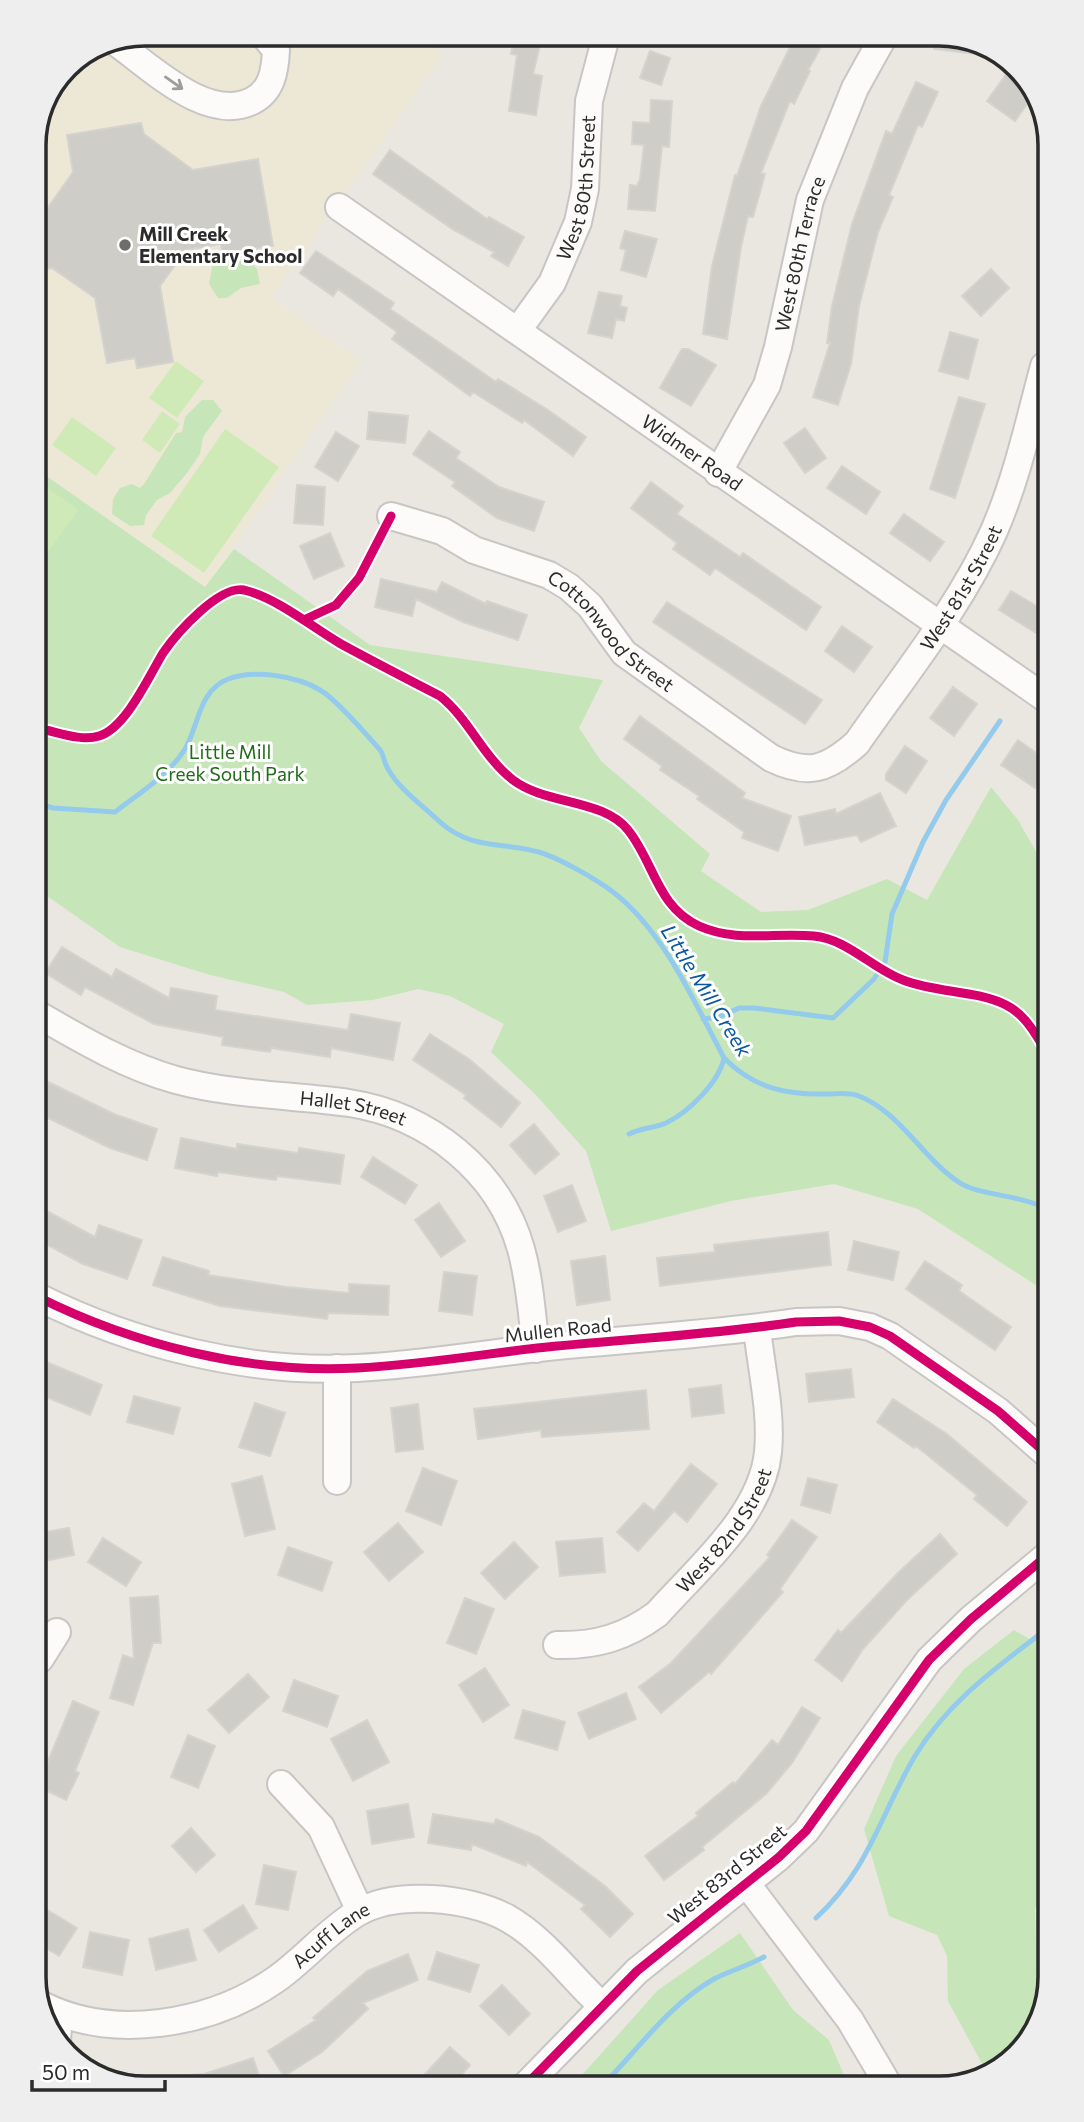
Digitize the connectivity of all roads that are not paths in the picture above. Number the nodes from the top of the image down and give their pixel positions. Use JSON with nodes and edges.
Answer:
{"nodes":[{"id":1,"x":273,"y":46,"type":"edge"},
{"id":2,"x":604,"y":46,"type":"edge"},
{"id":3,"x":878,"y":46,"type":"edge"},
{"id":4,"x":123,"y":48,"type":"edge"},
{"id":5,"x":339,"y":206,"type":"dead end"},
{"id":6,"x":518,"y":330,"type":"junction"},
{"id":7,"x":1038,"y":389,"type":"edge"},
{"id":8,"x":718,"y":473,"type":"junction"},
{"id":9,"x":391,"y":516,"type":"dead end"},
{"id":10,"x":939,"y":625,"type":"junction"},
{"id":11,"x":1038,"y":693,"type":"edge"},
{"id":12,"x":816,"y":769,"type":"joint"},
{"id":13,"x":46,"y":1019,"type":"edge"},
{"id":14,"x":46,"y":1300,"type":"edge"},
{"id":15,"x":757,"y":1328,"type":"junction"},
{"id":16,"x":536,"y":1349,"type":"junction"},
{"id":17,"x":337,"y":1368,"type":"junction"},
{"id":18,"x":1038,"y":1446,"type":"edge"},
{"id":19,"x":337,"y":1481,"type":"dead end"},
{"id":20,"x":1038,"y":1563,"type":"edge"},
{"id":21,"x":57,"y":1632,"type":"dead end"},
{"id":22,"x":557,"y":1645,"type":"dead end"},
{"id":23,"x":46,"y":1650,"type":"edge"},
{"id":24,"x":281,"y":1784,"type":"dead end"},
{"id":25,"x":747,"y":1883,"type":"junction"},
{"id":26,"x":360,"y":1911,"type":"junction"},
{"id":27,"x":601,"y":2005,"type":"junction"},
{"id":28,"x":55,"y":2020,"type":"edge"},
{"id":29,"x":534,"y":2076,"type":"edge"},
{"id":30,"x":883,"y":2076,"type":"edge"}],
"edges":[{"from":4,"to":1,"type":"street","one_way":true},
{"from":2,"to":6,"type":"street","name":"West 80th Street"},
{"from":3,"to":8,"type":"street","name":"West 80th Terrace"},
{"from":5,"to":6,"type":"street","name":"Widmer Road"},
{"from":6,"to":8,"type":"street","name":"Widmer Road"},
{"from":7,"to":10,"type":"street","name":"West 81st Street"},
{"from":8,"to":10,"type":"street","name":"Widmer Road"},
{"from":9,"to":12,"type":"street","name":"Cottonwood Street"},
{"from":10,"to":11,"type":"street","name":"Widmer Road"},
{"from":10,"to":12,"type":"street","name":"West 81st Street"},
{"from":13,"to":16,"type":"street","name":"Hallet Street"},
{"from":14,"to":17,"type":"street","name":"Mullen Road"},
{"from":15,"to":16,"type":"street","name":"Mullen Road"},
{"from":15,"to":18,"type":"street","name":"Mullen Road"},
{"from":15,"to":22,"type":"street","name":"West 82nd Street"},
{"from":16,"to":17,"type":"street","name":"Mullen Road"},
{"from":17,"to":19,"type":"street"},
{"from":20,"to":25,"type":"street","name":"West 83rd Street"},
{"from":21,"to":23,"type":"street"},
{"from":24,"to":26,"type":"street"},
{"from":25,"to":27,"type":"street","name":"West 83rd Street"},
{"from":25,"to":30,"type":"street"},
{"from":26,"to":27,"type":"street","name":"Acuff Lane"},
{"from":26,"to":28,"type":"street","name":"Acuff Lane"},
{"from":27,"to":29,"type":"street","name":"West 83rd Street"}]}
